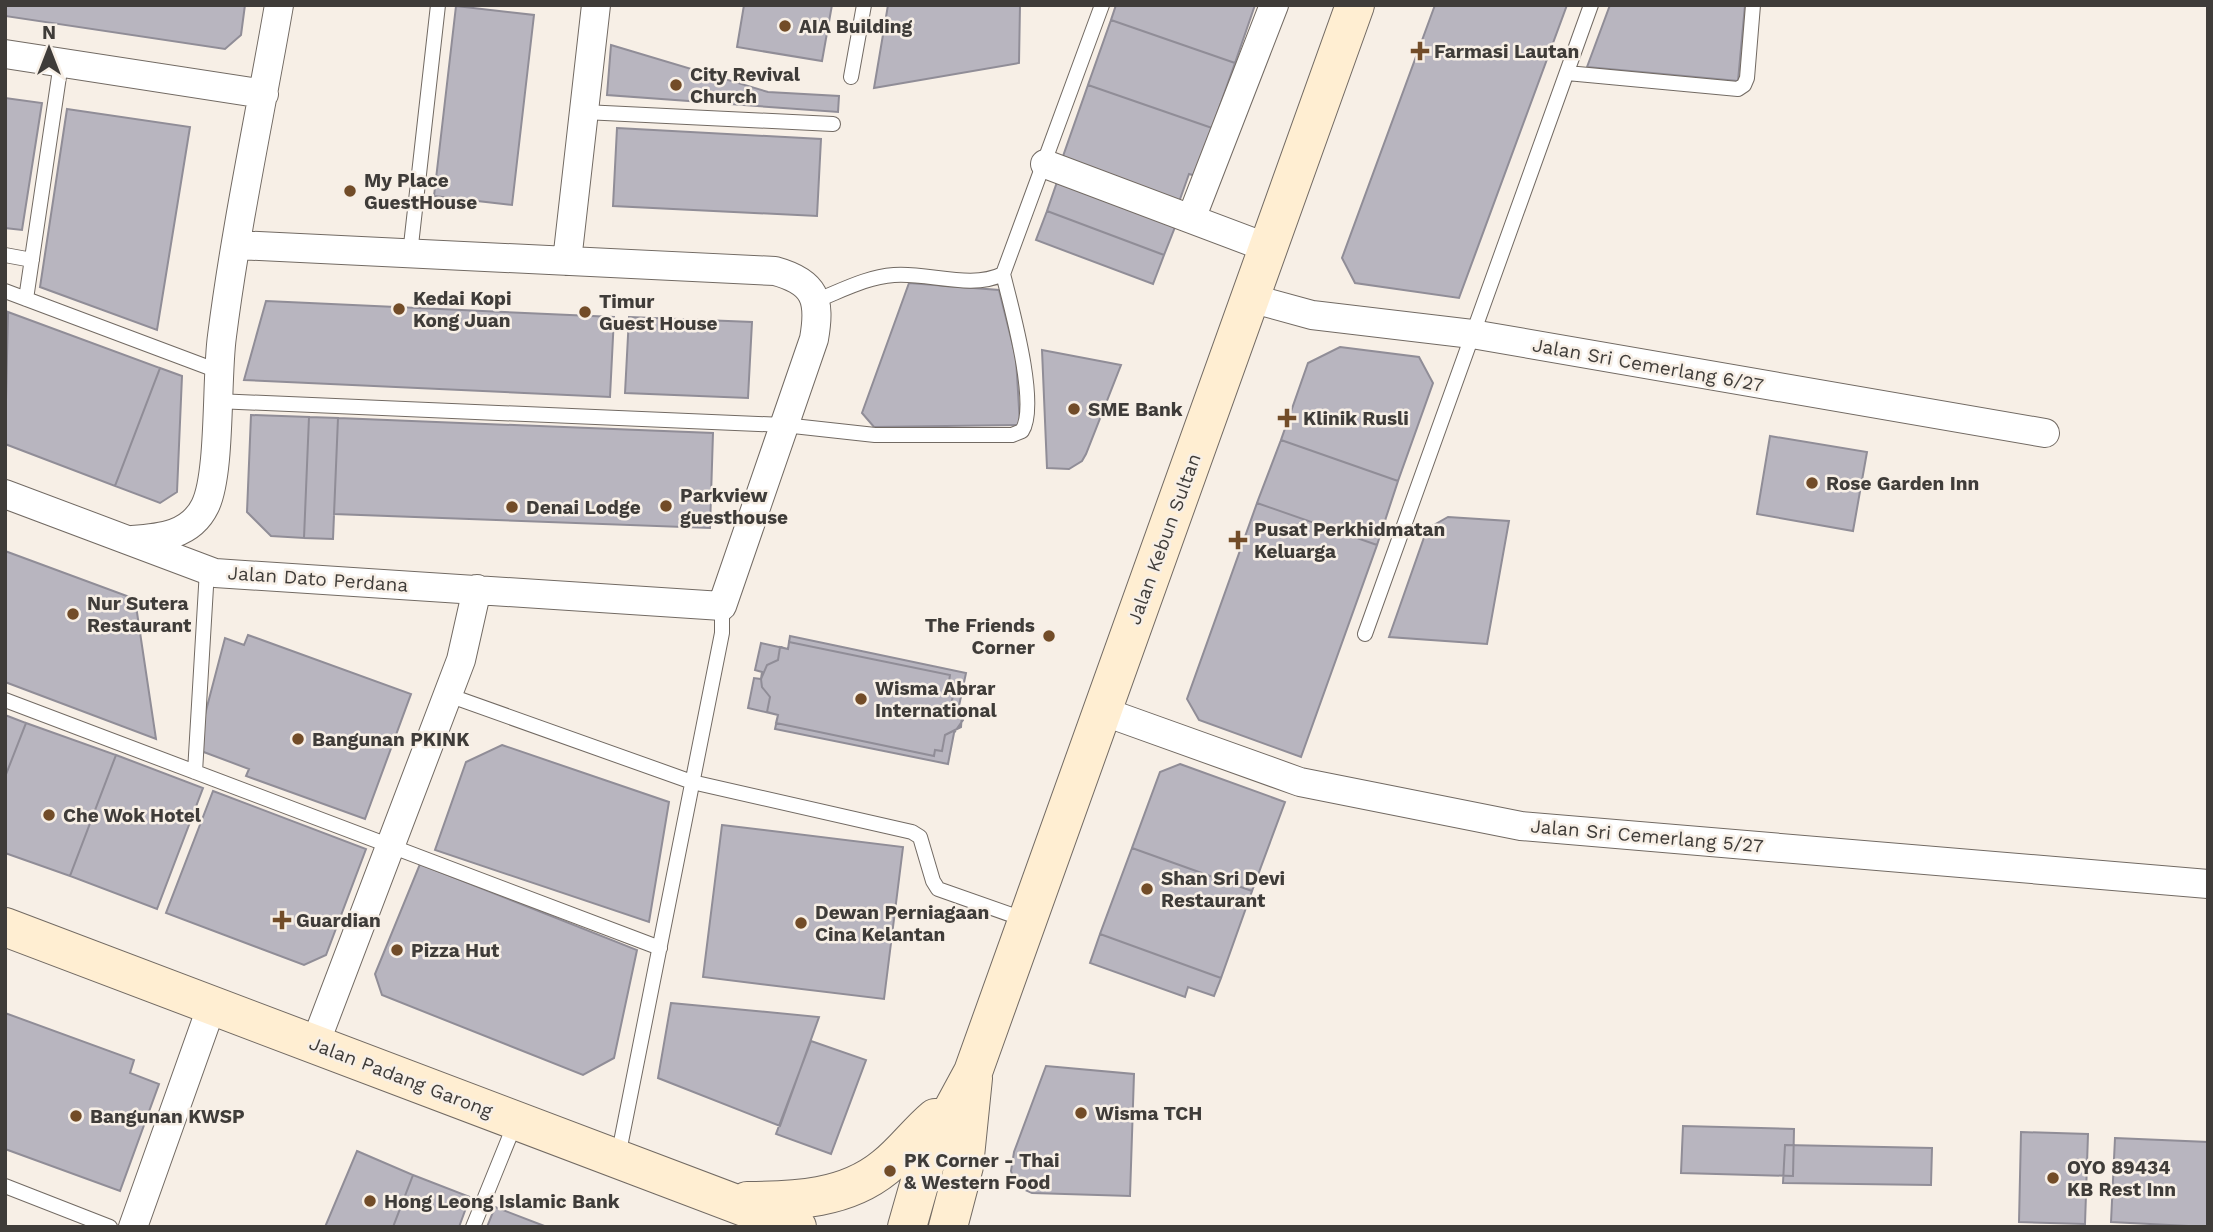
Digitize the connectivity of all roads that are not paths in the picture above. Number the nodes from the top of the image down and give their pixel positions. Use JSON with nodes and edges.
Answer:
{"nodes":[{"id":1,"x":279,"y":5,"type":"edge"},
{"id":2,"x":438,"y":5,"type":"edge"},
{"id":3,"x":596,"y":5,"type":"edge"},
{"id":4,"x":864,"y":5,"type":"edge"},
{"id":5,"x":1102,"y":5,"type":"edge"},
{"id":6,"x":1274,"y":5,"type":"edge"},
{"id":7,"x":1355,"y":5,"type":"edge"},
{"id":8,"x":1591,"y":5,"type":"edge"},
{"id":9,"x":1753,"y":5,"type":"edge"},
{"id":10,"x":5,"y":54,"type":"edge"},
{"id":11,"x":61,"y":62,"type":"junction"},
{"id":12,"x":1567,"y":73,"type":"junction"},
{"id":13,"x":851,"y":77,"type":"dead end"},
{"id":14,"x":264,"y":94,"type":"junction"},
{"id":15,"x":584,"y":112,"type":"junction"},
{"id":16,"x":834,"y":124,"type":"dead end"},
{"id":17,"x":1045,"y":164,"type":"junction"},
{"id":18,"x":1191,"y":219,"type":"junction"},
{"id":19,"x":237,"y":245,"type":"junction"},
{"id":20,"x":1268,"y":248,"type":"junction"},
{"id":21,"x":410,"y":254,"type":"junction"},
{"id":22,"x":5,"y":255,"type":"edge"},
{"id":23,"x":32,"y":260,"type":"junction"},
{"id":24,"x":567,"y":261,"type":"junction"},
{"id":25,"x":1003,"y":274,"type":"junction"},
{"id":26,"x":5,"y":291,"type":"edge"},
{"id":27,"x":1250,"y":298,"type":"junction"},
{"id":28,"x":26,"y":299,"type":"junction"},
{"id":29,"x":815,"y":301,"type":"junction"},
{"id":30,"x":1472,"y":334,"type":"junction"},
{"id":31,"x":218,"y":371,"type":"junction"},
{"id":32,"x":216,"y":401,"type":"junction"},
{"id":33,"x":784,"y":425,"type":"junction"},
{"id":34,"x":2045,"y":433,"type":"dead end"},
{"id":35,"x":5,"y":495,"type":"edge"},
{"id":36,"x":130,"y":541,"type":"junction"},
{"id":37,"x":207,"y":570,"type":"junction"},
{"id":38,"x":477,"y":589,"type":"junction"},
{"id":39,"x":722,"y":606,"type":"junction"},
{"id":40,"x":1365,"y":634,"type":"dead end"},
{"id":41,"x":448,"y":695,"type":"junction"},
{"id":42,"x":5,"y":700,"type":"edge"},
{"id":43,"x":1102,"y":711,"type":"junction"},
{"id":44,"x":195,"y":772,"type":"junction"},
{"id":45,"x":692,"y":782,"type":"junction"},
{"id":46,"x":391,"y":846,"type":"junction"},
{"id":47,"x":2208,"y":884,"type":"edge"},
{"id":48,"x":1028,"y":921,"type":"junction"},
{"id":49,"x":5,"y":926,"type":"edge"},
{"id":50,"x":660,"y":948,"type":"junction"},
{"id":51,"x":212,"y":1005,"type":"junction"},
{"id":52,"x":315,"y":1044,"type":"junction"},
{"id":53,"x":965,"y":1085,"type":"junction"},
{"id":54,"x":516,"y":1121,"type":"junction"},
{"id":55,"x":617,"y":1159,"type":"junction"},
{"id":56,"x":5,"y":1186,"type":"edge"},
{"id":57,"x":751,"y":1213,"type":"edge"},
{"id":58,"x":110,"y":1227,"type":"edge"},
{"id":59,"x":134,"y":1227,"type":"edge"},
{"id":60,"x":472,"y":1227,"type":"edge"},
{"id":61,"x":797,"y":1227,"type":"edge"},
{"id":62,"x":906,"y":1227,"type":"edge"},
{"id":63,"x":948,"y":1227,"type":"edge"}],
"edges":[{"from":1,"to":14,"type":"street"},
{"from":2,"to":21,"type":"lane"},
{"from":3,"to":15,"type":"street"},
{"from":4,"to":13,"type":"lane"},
{"from":5,"to":17,"type":"lane"},
{"from":6,"to":18,"type":"street"},
{"from":7,"to":20,"type":"main road","name":"Jalan Kebun Sultan"},
{"from":8,"to":12,"type":"lane"},
{"from":9,"to":12,"type":"lane"},
{"from":10,"to":11,"type":"street"},
{"from":11,"to":14,"type":"street"},
{"from":11,"to":23,"type":"lane"},
{"from":12,"to":30,"type":"lane"},
{"from":14,"to":19,"type":"street"},
{"from":15,"to":16,"type":"lane"},
{"from":15,"to":24,"type":"street"},
{"from":17,"to":18,"type":"street"},
{"from":17,"to":25,"type":"lane"},
{"from":18,"to":20,"type":"street"},
{"from":19,"to":21,"type":"street"},
{"from":19,"to":31,"type":"street"},
{"from":20,"to":27,"type":"main road","name":"Jalan Kebun Sultan"},
{"from":21,"to":24,"type":"street"},
{"from":22,"to":23,"type":"lane"},
{"from":23,"to":28,"type":"lane"},
{"from":24,"to":29,"type":"street"},
{"from":25,"to":29,"type":"lane"},
{"from":25,"to":33,"type":"lane"},
{"from":26,"to":28,"type":"lane"},
{"from":27,"to":30,"type":"street","name":"Jalan Sri Cemerlang 6/27"},
{"from":27,"to":43,"type":"main road","name":"Jalan Kebun Sultan"},
{"from":28,"to":31,"type":"lane"},
{"from":29,"to":33,"type":"street"},
{"from":30,"to":34,"type":"street","name":"Jalan Sri Cemerlang 6/27"},
{"from":30,"to":40,"type":"lane"},
{"from":31,"to":32,"type":"street"},
{"from":32,"to":33,"type":"lane"},
{"from":32,"to":36,"type":"street"},
{"from":33,"to":39,"type":"street"},
{"from":35,"to":36,"type":"street","name":"Jalan Dato Perdana"},
{"from":36,"to":37,"type":"street","name":"Jalan Dato Perdana"},
{"from":37,"to":38,"type":"street","name":"Jalan Dato Perdana"},
{"from":37,"to":44,"type":"lane"},
{"from":38,"to":39,"type":"street","name":"Jalan Dato Perdana"},
{"from":38,"to":41,"type":"street"},
{"from":39,"to":45,"type":"lane"},
{"from":41,"to":45,"type":"lane"},
{"from":41,"to":46,"type":"street"},
{"from":42,"to":44,"type":"lane"},
{"from":43,"to":47,"type":"street","name":"Jalan Sri Cemerlang 5/27"},
{"from":43,"to":48,"type":"main road","name":"Jalan Kebun Sultan"},
{"from":44,"to":46,"type":"lane"},
{"from":45,"to":48,"type":"lane"},
{"from":45,"to":50,"type":"lane"},
{"from":46,"to":50,"type":"lane"},
{"from":46,"to":52,"type":"street"},
{"from":48,"to":53,"type":"main road","name":"Jalan Kebun Sultan"},
{"from":49,"to":51,"type":"main road","name":"Jalan Padang Garong"},
{"from":50,"to":55,"type":"lane"},
{"from":51,"to":52,"type":"main road","name":"Jalan Padang Garong"},
{"from":51,"to":59,"type":"street"},
{"from":52,"to":54,"type":"main road","name":"Jalan Padang Garong"},
{"from":53,"to":57,"type":"main road"},
{"from":53,"to":62,"type":"main road","name":"Jalan Kebun Sultan"},
{"from":53,"to":63,"type":"main road","name":"Jalan Kebun Sultan"},
{"from":54,"to":55,"type":"main road","name":"Jalan Padang Garong"},
{"from":54,"to":60,"type":"lane"},
{"from":55,"to":57,"type":"main road","name":"Jalan Padang Garong"},
{"from":56,"to":58,"type":"lane"},
{"from":57,"to":61,"type":"main road","name":"Jalan Padang Garong"}]}
